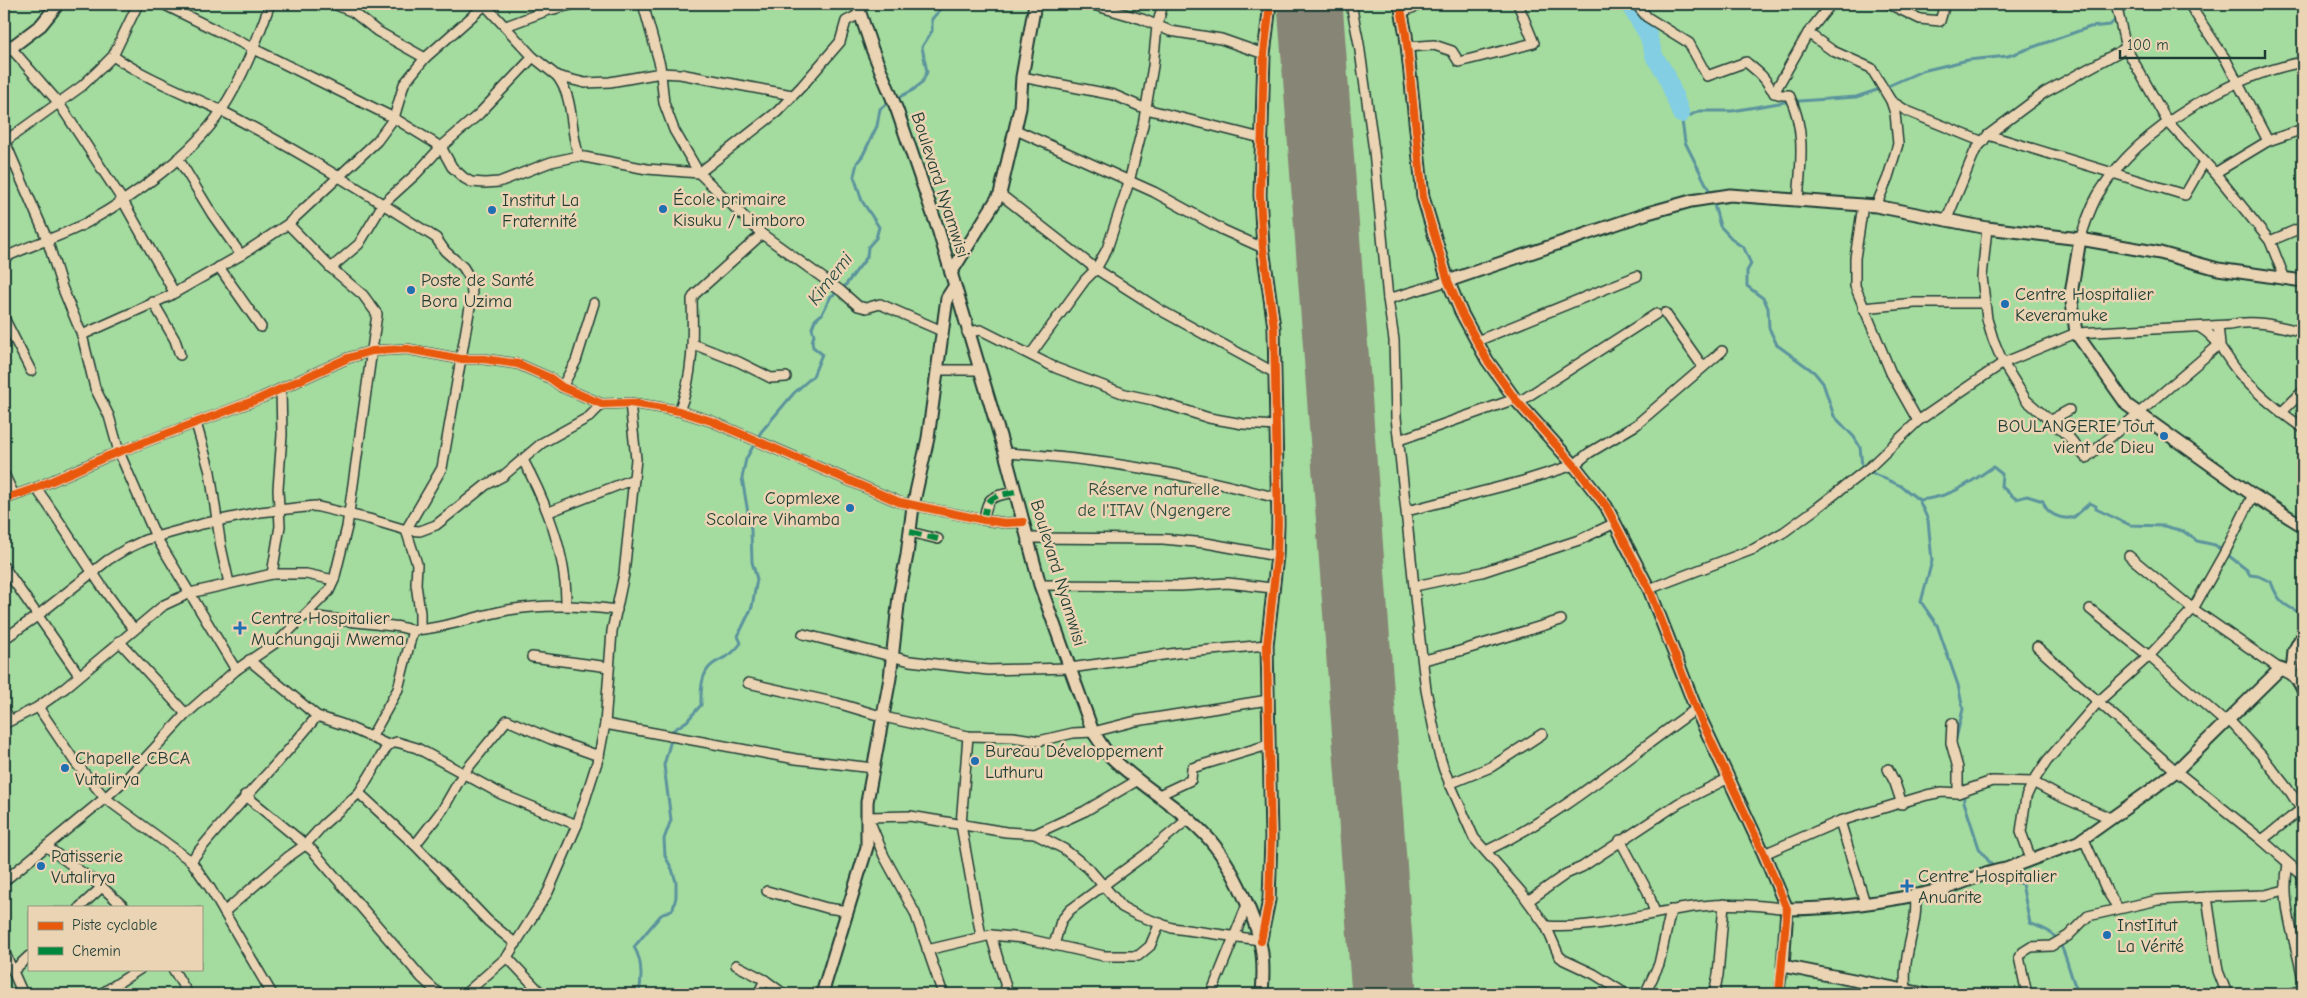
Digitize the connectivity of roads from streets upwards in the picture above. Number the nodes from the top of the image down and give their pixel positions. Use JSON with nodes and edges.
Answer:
{"nodes":[{"id":1,"x":58,"y":4,"type":"edge"},
{"id":2,"x":138,"y":4,"type":"edge"},
{"id":3,"x":163,"y":4,"type":"edge"},
{"id":4,"x":270,"y":4,"type":"edge"},
{"id":5,"x":334,"y":4,"type":"edge"},
{"id":6,"x":484,"y":4,"type":"edge"},
{"id":7,"x":575,"y":4,"type":"edge"},
{"id":8,"x":643,"y":4,"type":"edge"},
{"id":9,"x":1035,"y":4,"type":"edge"},
{"id":10,"x":1090,"y":4,"type":"edge"},
{"id":11,"x":1163,"y":4,"type":"edge"},
{"id":12,"x":1270,"y":4,"type":"edge"},
{"id":13,"x":1351,"y":4,"type":"edge"},
{"id":14,"x":1422,"y":4,"type":"edge"},
{"id":15,"x":1518,"y":4,"type":"edge"},
{"id":16,"x":1636,"y":4,"type":"edge"},
{"id":17,"x":1831,"y":4,"type":"edge"},
{"id":18,"x":1888,"y":4,"type":"edge"},
{"id":19,"x":1945,"y":4,"type":"edge"},
{"id":20,"x":2189,"y":4,"type":"edge"},
{"id":21,"x":2116,"y":5,"type":"edge"},
{"id":22,"x":1401,"y":8,"type":"edge"},
{"id":23,"x":859,"y":9,"type":"edge"},
{"id":24,"x":506,"y":26,"type":"junction"},
{"id":25,"x":1157,"y":26,"type":"junction"},
{"id":26,"x":1808,"y":33,"type":"junction"},
{"id":27,"x":6,"y":47,"type":"edge"},
{"id":28,"x":1407,"y":47,"type":"junction"},
{"id":29,"x":254,"y":48,"type":"junction"},
{"id":30,"x":2126,"y":48,"type":"junction"},
{"id":31,"x":1264,"y":54,"type":"junction"},
{"id":32,"x":113,"y":56,"type":"junction"},
{"id":33,"x":533,"y":57,"type":"junction"},
{"id":34,"x":425,"y":58,"type":"junction"},
{"id":35,"x":2303,"y":62,"type":"edge"},
{"id":36,"x":661,"y":73,"type":"junction"},
{"id":37,"x":556,"y":76,"type":"junction"},
{"id":38,"x":1022,"y":77,"type":"junction"},
{"id":39,"x":2238,"y":83,"type":"junction"},
{"id":40,"x":1774,"y":93,"type":"junction"},
{"id":41,"x":792,"y":95,"type":"junction"},
{"id":42,"x":1891,"y":100,"type":"junction"},
{"id":43,"x":58,"y":102,"type":"junction"},
{"id":44,"x":1146,"y":110,"type":"junction"},
{"id":45,"x":221,"y":111,"type":"junction"},
{"id":46,"x":394,"y":118,"type":"junction"},
{"id":47,"x":2167,"y":122,"type":"junction"},
{"id":48,"x":2303,"y":129,"type":"edge"},
{"id":49,"x":1016,"y":130,"type":"junction"},
{"id":50,"x":1261,"y":138,"type":"junction"},
{"id":51,"x":1985,"y":139,"type":"junction"},
{"id":52,"x":2268,"y":141,"type":"junction"},
{"id":53,"x":4,"y":142,"type":"edge"},
{"id":54,"x":440,"y":146,"type":"junction"},
{"id":55,"x":579,"y":156,"type":"junction"},
{"id":56,"x":178,"y":158,"type":"junction"},
{"id":57,"x":2204,"y":162,"type":"junction"},
{"id":58,"x":699,"y":173,"type":"junction"},
{"id":59,"x":2111,"y":174,"type":"junction"},
{"id":60,"x":2215,"y":174,"type":"junction"},
{"id":61,"x":340,"y":176,"type":"junction"},
{"id":62,"x":1129,"y":182,"type":"junction"},
{"id":63,"x":1000,"y":194,"type":"junction"},
{"id":64,"x":1798,"y":200,"type":"junction"},
{"id":65,"x":123,"y":201,"type":"junction"},
{"id":66,"x":383,"y":204,"type":"junction"},
{"id":67,"x":1863,"y":206,"type":"junction"},
{"id":68,"x":1876,"y":206,"type":"junction"},
{"id":69,"x":1946,"y":221,"type":"junction"},
{"id":70,"x":288,"y":224,"type":"junction"},
{"id":71,"x":2303,"y":227,"type":"edge"},
{"id":72,"x":1987,"y":228,"type":"junction"},
{"id":73,"x":762,"y":234,"type":"junction"},
{"id":74,"x":47,"y":239,"type":"junction"},
{"id":75,"x":2080,"y":239,"type":"junction"},
{"id":76,"x":2270,"y":241,"type":"junction"},
{"id":77,"x":1264,"y":248,"type":"junction"},
{"id":78,"x":242,"y":255,"type":"junction"},
{"id":79,"x":4,"y":258,"type":"edge"},
{"id":80,"x":219,"y":267,"type":"junction"},
{"id":81,"x":331,"y":268,"type":"junction"},
{"id":82,"x":1096,"y":269,"type":"junction"},
{"id":83,"x":951,"y":273,"type":"junction"},
{"id":84,"x":1637,"y":276,"type":"dead end"},
{"id":85,"x":2285,"y":279,"type":"junction"},
{"id":86,"x":1448,"y":281,"type":"junction"},
{"id":87,"x":2303,"y":281,"type":"edge"},
{"id":88,"x":954,"y":287,"type":"junction"},
{"id":89,"x":174,"y":292,"type":"junction"},
{"id":90,"x":1388,"y":299,"type":"junction"},
{"id":91,"x":153,"y":302,"type":"junction"},
{"id":92,"x":594,"y":303,"type":"dead end"},
{"id":93,"x":1985,"y":303,"type":"junction"},
{"id":94,"x":1863,"y":308,"type":"junction"},
{"id":95,"x":4,"y":318,"type":"edge"},
{"id":96,"x":2218,"y":326,"type":"junction"},
{"id":97,"x":2198,"y":327,"type":"junction"},
{"id":98,"x":261,"y":328,"type":"dead end"},
{"id":99,"x":942,"y":331,"type":"junction"},
{"id":100,"x":967,"y":332,"type":"junction"},
{"id":101,"x":2303,"y":332,"type":"edge"},
{"id":102,"x":2076,"y":334,"type":"junction"},
{"id":103,"x":82,"y":335,"type":"junction"},
{"id":104,"x":1477,"y":341,"type":"junction"},
{"id":105,"x":693,"y":344,"type":"junction"},
{"id":106,"x":2220,"y":344,"type":"junction"},
{"id":107,"x":372,"y":351,"type":"junction"},
{"id":108,"x":1722,"y":351,"type":"dead end"},
{"id":109,"x":1031,"y":354,"type":"junction"},
{"id":110,"x":180,"y":355,"type":"dead end"},
{"id":111,"x":461,"y":359,"type":"junction"},
{"id":112,"x":2003,"y":363,"type":"junction"},
{"id":113,"x":1703,"y":367,"type":"junction"},
{"id":114,"x":937,"y":370,"type":"junction"},
{"id":115,"x":980,"y":370,"type":"junction"},
{"id":116,"x":31,"y":371,"type":"dead end"},
{"id":117,"x":1275,"y":374,"type":"junction"},
{"id":118,"x":786,"y":376,"type":"dead end"},
{"id":119,"x":562,"y":388,"type":"junction"},
{"id":120,"x":281,"y":389,"type":"junction"},
{"id":121,"x":2303,"y":391,"type":"edge"},
{"id":122,"x":1517,"y":401,"type":"junction"},
{"id":123,"x":630,"y":403,"type":"junction"},
{"id":124,"x":602,"y":404,"type":"junction"},
{"id":125,"x":2069,"y":410,"type":"dead end"},
{"id":126,"x":679,"y":411,"type":"junction"},
{"id":127,"x":2139,"y":413,"type":"junction"},
{"id":128,"x":2281,"y":413,"type":"junction"},
{"id":129,"x":1918,"y":421,"type":"junction"},
{"id":130,"x":2049,"y":421,"type":"junction"},
{"id":131,"x":196,"y":423,"type":"junction"},
{"id":132,"x":1277,"y":426,"type":"junction"},
{"id":133,"x":2303,"y":428,"type":"edge"},
{"id":134,"x":1399,"y":440,"type":"junction"},
{"id":135,"x":120,"y":452,"type":"junction"},
{"id":136,"x":1005,"y":453,"type":"junction"},
{"id":137,"x":523,"y":460,"type":"junction"},
{"id":138,"x":1574,"y":465,"type":"junction"},
{"id":139,"x":4,"y":474,"type":"edge"},
{"id":140,"x":634,"y":479,"type":"junction"},
{"id":141,"x":36,"y":488,"type":"junction"},
{"id":142,"x":1015,"y":492,"type":"junction"},
{"id":143,"x":14,"y":494,"type":"junction"},
{"id":144,"x":2253,"y":495,"type":"junction"},
{"id":145,"x":1277,"y":498,"type":"junction"},
{"id":146,"x":4,"y":499,"type":"edge"},
{"id":147,"x":913,"y":506,"type":"junction"},
{"id":148,"x":278,"y":510,"type":"junction"},
{"id":149,"x":1407,"y":511,"type":"junction"},
{"id":150,"x":549,"y":512,"type":"junction"},
{"id":151,"x":348,"y":514,"type":"junction"},
{"id":152,"x":984,"y":520,"type":"junction"},
{"id":153,"x":218,"y":522,"type":"junction"},
{"id":154,"x":1023,"y":522,"type":"junction"},
{"id":155,"x":1615,"y":522,"type":"junction"},
{"id":156,"x":2303,"y":526,"type":"edge"},
{"id":157,"x":406,"y":530,"type":"junction"},
{"id":158,"x":910,"y":532,"type":"junction"},
{"id":159,"x":156,"y":537,"type":"junction"},
{"id":160,"x":1027,"y":538,"type":"junction"},
{"id":161,"x":938,"y":539,"type":"dead end"},
{"id":162,"x":1277,"y":556,"type":"junction"},
{"id":163,"x":2129,"y":556,"type":"dead end"},
{"id":164,"x":4,"y":567,"type":"edge"},
{"id":165,"x":92,"y":572,"type":"junction"},
{"id":166,"x":272,"y":574,"type":"junction"},
{"id":167,"x":334,"y":580,"type":"junction"},
{"id":168,"x":229,"y":583,"type":"junction"},
{"id":169,"x":1040,"y":585,"type":"junction"},
{"id":170,"x":1415,"y":586,"type":"junction"},
{"id":171,"x":1272,"y":588,"type":"junction"},
{"id":172,"x":1649,"y":589,"type":"junction"},
{"id":173,"x":190,"y":593,"type":"junction"},
{"id":174,"x":566,"y":604,"type":"junction"},
{"id":175,"x":2090,"y":609,"type":"dead end"},
{"id":176,"x":2192,"y":609,"type":"junction"},
{"id":177,"x":617,"y":610,"type":"junction"},
{"id":178,"x":306,"y":615,"type":"junction"},
{"id":179,"x":37,"y":616,"type":"junction"},
{"id":180,"x":1561,"y":620,"type":"dead end"},
{"id":181,"x":134,"y":629,"type":"junction"},
{"id":182,"x":416,"y":630,"type":"junction"},
{"id":183,"x":803,"y":634,"type":"dead end"},
{"id":184,"x":2303,"y":634,"type":"edge"},
{"id":185,"x":4,"y":639,"type":"edge"},
{"id":186,"x":119,"y":641,"type":"junction"},
{"id":187,"x":1267,"y":645,"type":"junction"},
{"id":188,"x":2036,"y":647,"type":"dead end"},
{"id":189,"x":2294,"y":650,"type":"junction"},
{"id":190,"x":2149,"y":656,"type":"junction"},
{"id":191,"x":532,"y":657,"type":"dead end"},
{"id":192,"x":892,"y":658,"type":"junction"},
{"id":193,"x":249,"y":660,"type":"junction"},
{"id":194,"x":1424,"y":660,"type":"junction"},
{"id":195,"x":609,"y":667,"type":"junction"},
{"id":196,"x":1070,"y":668,"type":"junction"},
{"id":197,"x":2280,"y":669,"type":"junction"},
{"id":198,"x":236,"y":670,"type":"junction"},
{"id":199,"x":79,"y":675,"type":"junction"},
{"id":200,"x":2298,"y":677,"type":"edge"},
{"id":201,"x":748,"y":683,"type":"dead end"},
{"id":202,"x":2303,"y":690,"type":"edge"},
{"id":203,"x":1268,"y":700,"type":"junction"},
{"id":204,"x":2098,"y":702,"type":"junction"},
{"id":205,"x":38,"y":707,"type":"junction"},
{"id":206,"x":1696,"y":708,"type":"junction"},
{"id":207,"x":4,"y":709,"type":"edge"},
{"id":208,"x":186,"y":714,"type":"junction"},
{"id":209,"x":316,"y":716,"type":"junction"},
{"id":210,"x":884,"y":717,"type":"junction"},
{"id":211,"x":2226,"y":720,"type":"junction"},
{"id":212,"x":7,"y":722,"type":"edge"},
{"id":213,"x":1952,"y":723,"type":"dead end"},
{"id":214,"x":605,"y":724,"type":"junction"},
{"id":215,"x":1093,"y":732,"type":"junction"},
{"id":216,"x":1542,"y":734,"type":"dead end"},
{"id":217,"x":372,"y":736,"type":"junction"},
{"id":218,"x":968,"y":736,"type":"junction"},
{"id":219,"x":388,"y":745,"type":"junction"},
{"id":220,"x":1268,"y":746,"type":"junction"},
{"id":221,"x":599,"y":756,"type":"junction"},
{"id":222,"x":873,"y":768,"type":"junction"},
{"id":223,"x":1888,"y":769,"type":"dead end"},
{"id":224,"x":2176,"y":770,"type":"junction"},
{"id":225,"x":463,"y":774,"type":"junction"},
{"id":226,"x":1728,"y":779,"type":"junction"},
{"id":227,"x":1138,"y":780,"type":"junction"},
{"id":228,"x":2033,"y":782,"type":"junction"},
{"id":229,"x":1449,"y":784,"type":"junction"},
{"id":230,"x":1962,"y":792,"type":"junction"},
{"id":231,"x":359,"y":793,"type":"junction"},
{"id":232,"x":245,"y":795,"type":"junction"},
{"id":233,"x":1159,"y":795,"type":"junction"},
{"id":234,"x":105,"y":798,"type":"junction"},
{"id":235,"x":1902,"y":804,"type":"junction"},
{"id":236,"x":2302,"y":810,"type":"edge"},
{"id":237,"x":868,"y":817,"type":"junction"},
{"id":238,"x":2110,"y":818,"type":"junction"},
{"id":239,"x":1188,"y":819,"type":"junction"},
{"id":240,"x":1840,"y":821,"type":"junction"},
{"id":241,"x":577,"y":825,"type":"junction"},
{"id":242,"x":961,"y":825,"type":"junction"},
{"id":243,"x":1035,"y":834,"type":"junction"},
{"id":244,"x":2083,"y":837,"type":"junction"},
{"id":245,"x":1620,"y":840,"type":"junction"},
{"id":246,"x":2262,"y":840,"type":"junction"},
{"id":247,"x":415,"y":845,"type":"junction"},
{"id":248,"x":305,"y":846,"type":"junction"},
{"id":249,"x":47,"y":847,"type":"junction"},
{"id":250,"x":1486,"y":851,"type":"junction"},
{"id":251,"x":1764,"y":854,"type":"junction"},
{"id":252,"x":2032,"y":859,"type":"junction"},
{"id":253,"x":191,"y":861,"type":"junction"},
{"id":254,"x":2288,"y":864,"type":"junction"},
{"id":255,"x":2303,"y":876,"type":"edge"},
{"id":256,"x":4,"y":881,"type":"edge"},
{"id":257,"x":1103,"y":886,"type":"junction"},
{"id":258,"x":102,"y":887,"type":"junction"},
{"id":259,"x":2286,"y":890,"type":"junction"},
{"id":260,"x":767,"y":891,"type":"dead end"},
{"id":261,"x":1915,"y":894,"type":"junction"},
{"id":262,"x":2207,"y":897,"type":"junction"},
{"id":263,"x":1528,"y":901,"type":"junction"},
{"id":264,"x":1864,"y":903,"type":"junction"},
{"id":265,"x":1724,"y":904,"type":"junction"},
{"id":266,"x":1247,"y":905,"type":"junction"},
{"id":267,"x":81,"y":906,"type":"edge"},
{"id":268,"x":123,"y":906,"type":"edge"},
{"id":269,"x":2118,"y":908,"type":"junction"},
{"id":270,"x":1787,"y":909,"type":"junction"},
{"id":271,"x":1671,"y":910,"type":"junction"},
{"id":272,"x":848,"y":911,"type":"junction"},
{"id":273,"x":224,"y":912,"type":"junction"},
{"id":274,"x":1655,"y":913,"type":"junction"},
{"id":275,"x":1160,"y":923,"type":"junction"},
{"id":276,"x":1546,"y":926,"type":"junction"},
{"id":277,"x":991,"y":935,"type":"junction"},
{"id":278,"x":981,"y":936,"type":"junction"},
{"id":279,"x":1235,"y":937,"type":"junction"},
{"id":280,"x":1261,"y":940,"type":"junction"},
{"id":281,"x":516,"y":944,"type":"junction"},
{"id":282,"x":1054,"y":945,"type":"junction"},
{"id":283,"x":927,"y":950,"type":"junction"},
{"id":284,"x":4,"y":951,"type":"edge"},
{"id":285,"x":28,"y":957,"type":"edge"},
{"id":286,"x":508,"y":957,"type":"junction"},
{"id":287,"x":736,"y":965,"type":"dead end"},
{"id":288,"x":1783,"y":966,"type":"junction"},
{"id":289,"x":138,"y":970,"type":"edge"},
{"id":290,"x":174,"y":970,"type":"edge"},
{"id":291,"x":13,"y":971,"type":"junction"},
{"id":292,"x":765,"y":980,"type":"junction"},
{"id":293,"x":2303,"y":980,"type":"edge"},
{"id":294,"x":2303,"y":989,"type":"edge"},
{"id":295,"x":1906,"y":992,"type":"edge"},
{"id":296,"x":24,"y":994,"type":"edge"},
{"id":297,"x":101,"y":994,"type":"edge"},
{"id":298,"x":188,"y":994,"type":"edge"},
{"id":299,"x":272,"y":994,"type":"edge"},
{"id":300,"x":439,"y":994,"type":"edge"},
{"id":301,"x":465,"y":994,"type":"edge"},
{"id":302,"x":542,"y":994,"type":"edge"},
{"id":303,"x":758,"y":994,"type":"edge"},
{"id":304,"x":784,"y":994,"type":"edge"},
{"id":305,"x":822,"y":994,"type":"edge"},
{"id":306,"x":943,"y":994,"type":"edge"},
{"id":307,"x":1008,"y":994,"type":"edge"},
{"id":308,"x":1211,"y":994,"type":"edge"},
{"id":309,"x":1262,"y":994,"type":"edge"},
{"id":310,"x":1626,"y":994,"type":"edge"},
{"id":311,"x":1645,"y":994,"type":"edge"},
{"id":312,"x":1714,"y":994,"type":"edge"},
{"id":313,"x":1779,"y":994,"type":"edge"},
{"id":314,"x":1924,"y":994,"type":"edge"},
{"id":315,"x":2027,"y":994,"type":"edge"},
{"id":316,"x":2227,"y":994,"type":"edge"},
{"id":317,"x":2290,"y":994,"type":"edge"}],
"edges":[{"from":1,"to":27,"type":"street"},
{"from":2,"to":32,"type":"street"},
{"from":3,"to":29,"type":"street"},
{"from":4,"to":29,"type":"street"},
{"from":5,"to":34,"type":"street"},
{"from":6,"to":24,"type":"street"},
{"from":6,"to":34,"type":"street"},
{"from":7,"to":24,"type":"street"},
{"from":8,"to":36,"type":"street"},
{"from":9,"to":38,"type":"street"},
{"from":10,"to":25,"type":"street"},
{"from":11,"to":25,"type":"street"},
{"from":12,"to":31,"type":"street"},
{"from":13,"to":90,"type":"street"},
{"from":14,"to":22,"type":"street"},
{"from":15,"to":28,"type":"street"},
{"from":16,"to":40,"type":"street"},
{"from":17,"to":26,"type":"street"},
{"from":18,"to":19,"type":"street"},
{"from":20,"to":39,"type":"street"},
{"from":21,"to":30,"type":"street"},
{"from":22,"to":28,"type":"street"},
{"from":23,"to":41,"type":"street"},
{"from":23,"to":83,"type":"street","name":"Boulevard Nyamwisi"},
{"from":24,"to":33,"type":"street"},
{"from":25,"to":31,"type":"street"},
{"from":25,"to":44,"type":"street"},
{"from":26,"to":40,"type":"street"},
{"from":26,"to":42,"type":"street"},
{"from":27,"to":43,"type":"street"},
{"from":28,"to":86,"type":"street"},
{"from":29,"to":45,"type":"street"},
{"from":29,"to":46,"type":"street"},
{"from":30,"to":47,"type":"street"},
{"from":30,"to":51,"type":"street"},
{"from":31,"to":50,"type":"street"},
{"from":32,"to":43,"type":"street"},
{"from":32,"to":45,"type":"street"},
{"from":33,"to":37,"type":"street"},
{"from":33,"to":54,"type":"street"},
{"from":34,"to":46,"type":"street"},
{"from":35,"to":39,"type":"street"},
{"from":36,"to":37,"type":"street"},
{"from":36,"to":41,"type":"street"},
{"from":36,"to":58,"type":"street"},
{"from":37,"to":55,"type":"street"},
{"from":38,"to":44,"type":"street"},
{"from":38,"to":49,"type":"street"},
{"from":39,"to":47,"type":"street"},
{"from":39,"to":52,"type":"street"},
{"from":40,"to":64,"type":"street"},
{"from":41,"to":58,"type":"street"},
{"from":42,"to":51,"type":"street"},
{"from":42,"to":68,"type":"street"},
{"from":43,"to":53,"type":"street"},
{"from":43,"to":65,"type":"street"},
{"from":44,"to":50,"type":"street"},
{"from":44,"to":62,"type":"street"},
{"from":45,"to":56,"type":"street"},
{"from":45,"to":61,"type":"street"},
{"from":46,"to":54,"type":"street"},
{"from":46,"to":61,"type":"street"},
{"from":47,"to":57,"type":"street"},
{"from":47,"to":59,"type":"street"},
{"from":48,"to":52,"type":"street"},
{"from":49,"to":62,"type":"street"},
{"from":49,"to":63,"type":"street"},
{"from":50,"to":77,"type":"street"},
{"from":51,"to":59,"type":"street"},
{"from":51,"to":69,"type":"street"},
{"from":52,"to":60,"type":"street"},
{"from":53,"to":74,"type":"street"},
{"from":54,"to":55,"type":"street"},
{"from":54,"to":66,"type":"street"},
{"from":55,"to":58,"type":"street"},
{"from":56,"to":65,"type":"street"},
{"from":56,"to":78,"type":"street"},
{"from":57,"to":59,"type":"street"},
{"from":57,"to":60,"type":"street"},
{"from":58,"to":73,"type":"street"},
{"from":59,"to":75,"type":"street"},
{"from":60,"to":76,"type":"street"},
{"from":61,"to":66,"type":"street"},
{"from":61,"to":70,"type":"street"},
{"from":62,"to":77,"type":"street"},
{"from":62,"to":82,"type":"street"},
{"from":63,"to":82,"type":"street"},
{"from":63,"to":83,"type":"street"},
{"from":64,"to":67,"type":"street"},
{"from":64,"to":86,"type":"street"},
{"from":65,"to":74,"type":"street"},
{"from":65,"to":89,"type":"street"},
{"from":66,"to":81,"type":"street"},
{"from":66,"to":111,"type":"street"},
{"from":67,"to":68,"type":"street"},
{"from":67,"to":94,"type":"street"},
{"from":68,"to":69,"type":"street"},
{"from":69,"to":72,"type":"street"},
{"from":70,"to":78,"type":"street"},
{"from":70,"to":81,"type":"street"},
{"from":71,"to":76,"type":"street"},
{"from":72,"to":75,"type":"street"},
{"from":72,"to":93,"type":"street"},
{"from":73,"to":99,"type":"street"},
{"from":73,"to":105,"type":"street"},
{"from":74,"to":79,"type":"street"},
{"from":74,"to":103,"type":"street"},
{"from":75,"to":85,"type":"street"},
{"from":75,"to":102,"type":"street"},
{"from":76,"to":85,"type":"street"},
{"from":77,"to":117,"type":"street"},
{"from":78,"to":80,"type":"street"},
{"from":80,"to":89,"type":"street"},
{"from":80,"to":98,"type":"street"},
{"from":81,"to":107,"type":"street"},
{"from":82,"to":109,"type":"street"},
{"from":82,"to":117,"type":"street"},
{"from":83,"to":88,"type":"street","name":"Boulevard Nyamwisi"},
{"from":84,"to":104,"type":"street"},
{"from":85,"to":87,"type":"street"},
{"from":86,"to":90,"type":"street"},
{"from":86,"to":104,"type":"street"},
{"from":88,"to":99,"type":"street"},
{"from":88,"to":100,"type":"street","name":"Boulevard Nyamwisi"},
{"from":89,"to":91,"type":"street"},
{"from":90,"to":134,"type":"street"},
{"from":91,"to":103,"type":"street"},
{"from":91,"to":110,"type":"street"},
{"from":92,"to":119,"type":"street"},
{"from":93,"to":94,"type":"street"},
{"from":93,"to":112,"type":"street"},
{"from":94,"to":129,"type":"street"},
{"from":95,"to":116,"type":"street"},
{"from":96,"to":97,"type":"street"},
{"from":96,"to":101,"type":"street"},
{"from":96,"to":106,"type":"street"},
{"from":97,"to":102,"type":"street"},
{"from":97,"to":106,"type":"street"},
{"from":99,"to":114,"type":"street"},
{"from":100,"to":109,"type":"street"},
{"from":100,"to":115,"type":"street","name":"Boulevard Nyamwisi"},
{"from":102,"to":112,"type":"street"},
{"from":102,"to":127,"type":"street"},
{"from":103,"to":135,"type":"street"},
{"from":104,"to":122,"type":"street"},
{"from":105,"to":118,"type":"street"},
{"from":105,"to":126,"type":"street"},
{"from":106,"to":127,"type":"street"},
{"from":106,"to":128,"type":"street"},
{"from":107,"to":111,"type":"street"},
{"from":107,"to":120,"type":"street"},
{"from":107,"to":151,"type":"street"},
{"from":108,"to":113,"type":"street"},
{"from":109,"to":132,"type":"street"},
{"from":111,"to":119,"type":"street"},
{"from":111,"to":157,"type":"street"},
{"from":112,"to":129,"type":"street"},
{"from":112,"to":130,"type":"street"},
{"from":113,"to":122,"type":"street"},
{"from":113,"to":138,"type":"street"},
{"from":114,"to":115,"type":"street"},
{"from":114,"to":147,"type":"street"},
{"from":115,"to":136,"type":"street","name":"Boulevard Nyamwisi"},
{"from":117,"to":132,"type":"street"},
{"from":119,"to":124,"type":"street"},
{"from":120,"to":131,"type":"street"},
{"from":120,"to":148,"type":"street"},
{"from":121,"to":128,"type":"street"},
{"from":122,"to":134,"type":"street"},
{"from":122,"to":138,"type":"street"},
{"from":123,"to":124,"type":"street"},
{"from":123,"to":126,"type":"street"},
{"from":123,"to":140,"type":"street"},
{"from":124,"to":137,"type":"street"},
{"from":125,"to":130,"type":"street"},
{"from":126,"to":147,"type":"street"},
{"from":127,"to":130,"type":"street"},
{"from":127,"to":144,"type":"street"},
{"from":128,"to":133,"type":"street"},
{"from":129,"to":172,"type":"street"},
{"from":131,"to":135,"type":"street"},
{"from":131,"to":153,"type":"street"},
{"from":132,"to":145,"type":"street"},
{"from":134,"to":149,"type":"street"},
{"from":135,"to":141,"type":"street"},
{"from":135,"to":159,"type":"street"},
{"from":136,"to":142,"type":"street","name":"Boulevard Nyamwisi"},
{"from":136,"to":145,"type":"street"},
{"from":137,"to":150,"type":"street"},
{"from":137,"to":157,"type":"street"},
{"from":138,"to":149,"type":"street"},
{"from":138,"to":155,"type":"street"},
{"from":139,"to":143,"type":"street"},
{"from":140,"to":150,"type":"street"},
{"from":140,"to":177,"type":"street"},
{"from":141,"to":143,"type":"street"},
{"from":141,"to":165,"type":"street"},
{"from":142,"to":152,"type":"street"},
{"from":142,"to":154,"type":"street","name":"Boulevard Nyamwisi"},
{"from":143,"to":146,"type":"street"},
{"from":144,"to":156,"type":"street"},
{"from":144,"to":176,"type":"street"},
{"from":145,"to":162,"type":"street"},
{"from":147,"to":152,"type":"street"},
{"from":147,"to":158,"type":"street"},
{"from":148,"to":151,"type":"street"},
{"from":148,"to":153,"type":"street"},
{"from":148,"to":166,"type":"street"},
{"from":149,"to":170,"type":"street"},
{"from":150,"to":174,"type":"street"},
{"from":151,"to":157,"type":"street"},
{"from":151,"to":167,"type":"street"},
{"from":152,"to":154,"type":"street"},
{"from":153,"to":159,"type":"street"},
{"from":153,"to":168,"type":"street"},
{"from":154,"to":160,"type":"street","name":"Boulevard Nyamwisi"},
{"from":155,"to":170,"type":"street"},
{"from":155,"to":172,"type":"street"},
{"from":157,"to":182,"type":"street"},
{"from":158,"to":161,"type":"street"},
{"from":158,"to":192,"type":"street"},
{"from":159,"to":165,"type":"street"},
{"from":159,"to":173,"type":"street"},
{"from":160,"to":162,"type":"street"},
{"from":160,"to":169,"type":"street","name":"Boulevard Nyamwisi"},
{"from":162,"to":171,"type":"street"},
{"from":163,"to":176,"type":"street"},
{"from":164,"to":179,"type":"street"},
{"from":165,"to":179,"type":"street"},
{"from":165,"to":181,"type":"street"},
{"from":166,"to":167,"type":"street"},
{"from":166,"to":168,"type":"street"},
{"from":167,"to":178,"type":"street"},
{"from":168,"to":173,"type":"street"},
{"from":169,"to":171,"type":"street"},
{"from":169,"to":196,"type":"street","name":"Boulevard Nyamwisi"},
{"from":170,"to":194,"type":"street"},
{"from":171,"to":187,"type":"street"},
{"from":172,"to":206,"type":"street"},
{"from":173,"to":181,"type":"street"},
{"from":173,"to":198,"type":"street"},
{"from":174,"to":177,"type":"street"},
{"from":174,"to":182,"type":"street"},
{"from":175,"to":190,"type":"street"},
{"from":176,"to":190,"type":"street"},
{"from":176,"to":197,"type":"street"},
{"from":177,"to":195,"type":"street"},
{"from":178,"to":182,"type":"street"},
{"from":178,"to":193,"type":"street"},
{"from":179,"to":185,"type":"street"},
{"from":179,"to":199,"type":"street"},
{"from":180,"to":194,"type":"street"},
{"from":181,"to":186,"type":"street"},
{"from":182,"to":217,"type":"street"},
{"from":183,"to":192,"type":"street"},
{"from":184,"to":189,"type":"street"},
{"from":186,"to":199,"type":"street"},
{"from":186,"to":208,"type":"street"},
{"from":187,"to":196,"type":"street"},
{"from":187,"to":203,"type":"street"},
{"from":188,"to":204,"type":"street"},
{"from":189,"to":197,"type":"street"},
{"from":189,"to":200,"type":"street"},
{"from":190,"to":204,"type":"street"},
{"from":190,"to":211,"type":"street"},
{"from":191,"to":195,"type":"street"},
{"from":192,"to":196,"type":"street"},
{"from":192,"to":210,"type":"street"},
{"from":193,"to":198,"type":"street"},
{"from":193,"to":209,"type":"street"},
{"from":194,"to":229,"type":"street"},
{"from":195,"to":214,"type":"street"},
{"from":196,"to":215,"type":"street","name":"Boulevard Nyamwisi"},
{"from":197,"to":200,"type":"street"},
{"from":197,"to":211,"type":"street"},
{"from":198,"to":208,"type":"street"},
{"from":199,"to":205,"type":"street"},
{"from":200,"to":202,"type":"street"},
{"from":201,"to":210,"type":"street"},
{"from":203,"to":215,"type":"street"},
{"from":203,"to":220,"type":"street"},
{"from":204,"to":224,"type":"street"},
{"from":204,"to":228,"type":"street"},
{"from":205,"to":212,"type":"street"},
{"from":205,"to":234,"type":"street"},
{"from":206,"to":226,"type":"street"},
{"from":206,"to":250,"type":"street"},
{"from":207,"to":212,"type":"street"},
{"from":208,"to":234,"type":"street"},
{"from":209,"to":217,"type":"street"},
{"from":209,"to":232,"type":"street"},
{"from":210,"to":218,"type":"street"},
{"from":210,"to":222,"type":"street"},
{"from":211,"to":224,"type":"street"},
{"from":211,"to":236,"type":"street"},
{"from":213,"to":230,"type":"street"},
{"from":214,"to":221,"type":"street"},
{"from":214,"to":222,"type":"street"},
{"from":215,"to":218,"type":"street"},
{"from":215,"to":227,"type":"street","name":"Boulevard Nyamwisi"},
{"from":216,"to":229,"type":"street"},
{"from":217,"to":219,"type":"street"},
{"from":218,"to":242,"type":"street"},
{"from":219,"to":225,"type":"street"},
{"from":219,"to":231,"type":"street"},
{"from":220,"to":233,"type":"street"},
{"from":220,"to":280,"type":"street"},
{"from":221,"to":225,"type":"street"},
{"from":221,"to":241,"type":"street"},
{"from":222,"to":237,"type":"street"},
{"from":223,"to":235,"type":"street"},
{"from":224,"to":238,"type":"street"},
{"from":224,"to":246,"type":"street"},
{"from":225,"to":241,"type":"street"},
{"from":225,"to":247,"type":"street"},
{"from":226,"to":245,"type":"street"},
{"from":226,"to":251,"type":"street"},
{"from":227,"to":233,"type":"street","name":"Boulevard Nyamwisi"},
{"from":227,"to":243,"type":"street"},
{"from":228,"to":230,"type":"street"},
{"from":228,"to":238,"type":"street"},
{"from":228,"to":252,"type":"street"},
{"from":229,"to":250,"type":"street"},
{"from":230,"to":235,"type":"street"},
{"from":231,"to":247,"type":"street"},
{"from":231,"to":248,"type":"street"},
{"from":232,"to":248,"type":"street"},
{"from":232,"to":253,"type":"street"},
{"from":233,"to":239,"type":"street","name":"Boulevard Nyamwisi"},
{"from":234,"to":249,"type":"street"},
{"from":234,"to":253,"type":"street"},
{"from":235,"to":240,"type":"street"},
{"from":236,"to":246,"type":"street"},
{"from":237,"to":242,"type":"street"},
{"from":237,"to":272,"type":"street"},
{"from":237,"to":283,"type":"street"},
{"from":238,"to":244,"type":"street"},
{"from":239,"to":257,"type":"street"},
{"from":239,"to":266,"type":"street","name":"Boulevard Nyamwisi"},
{"from":240,"to":251,"type":"street"},
{"from":240,"to":264,"type":"street"},
{"from":241,"to":281,"type":"street"},
{"from":242,"to":243,"type":"street"},
{"from":242,"to":278,"type":"street"},
{"from":243,"to":257,"type":"street"},
{"from":244,"to":252,"type":"street"},
{"from":244,"to":269,"type":"street"},
{"from":245,"to":263,"type":"street"},
{"from":245,"to":274,"type":"street"},
{"from":246,"to":254,"type":"street"},
{"from":247,"to":281,"type":"street"},
{"from":248,"to":273,"type":"street"},
{"from":248,"to":300,"type":"street"},
{"from":249,"to":256,"type":"street"},
{"from":249,"to":258,"type":"street"},
{"from":250,"to":263,"type":"street"},
{"from":251,"to":270,"type":"street"},
{"from":252,"to":261,"type":"street"},
{"from":253,"to":273,"type":"street"},
{"from":254,"to":255,"type":"street"},
{"from":254,"to":259,"type":"street"},
{"from":257,"to":275,"type":"street"},
{"from":257,"to":282,"type":"street"},
{"from":258,"to":267,"type":"street"},
{"from":258,"to":268,"type":"street"},
{"from":259,"to":262,"type":"street"},
{"from":259,"to":293,"type":"street"},
{"from":260,"to":272,"type":"street"},
{"from":261,"to":264,"type":"street"},
{"from":261,"to":295,"type":"street"},
{"from":262,"to":269,"type":"street"},
{"from":262,"to":316,"type":"street"},
{"from":263,"to":276,"type":"street"},
{"from":264,"to":270,"type":"street"},
{"from":265,"to":270,"type":"street"},
{"from":265,"to":271,"type":"street"},
{"from":265,"to":312,"type":"street"},
{"from":266,"to":279,"type":"street"},
{"from":266,"to":280,"type":"street","name":"Boulevard Nyamwisi"},
{"from":269,"to":315,"type":"street"},
{"from":270,"to":288,"type":"street"},
{"from":271,"to":274,"type":"street"},
{"from":271,"to":311,"type":"street"},
{"from":272,"to":305,"type":"street"},
{"from":273,"to":299,"type":"street"},
{"from":274,"to":276,"type":"street"},
{"from":275,"to":279,"type":"street"},
{"from":275,"to":282,"type":"street"},
{"from":276,"to":310,"type":"street"},
{"from":277,"to":278,"type":"street"},
{"from":277,"to":282,"type":"street"},
{"from":277,"to":307,"type":"street"},
{"from":278,"to":283,"type":"street"},
{"from":279,"to":280,"type":"street"},
{"from":279,"to":308,"type":"street"},
{"from":280,"to":309,"type":"street","name":"Boulevard Nyamwisi"},
{"from":281,"to":286,"type":"street"},
{"from":283,"to":306,"type":"street"},
{"from":284,"to":291,"type":"street"},
{"from":285,"to":291,"type":"street"},
{"from":286,"to":301,"type":"street"},
{"from":286,"to":302,"type":"street"},
{"from":287,"to":292,"type":"street"},
{"from":288,"to":295,"type":"street"},
{"from":288,"to":313,"type":"street"},
{"from":289,"to":297,"type":"street"},
{"from":290,"to":298,"type":"street"},
{"from":291,"to":296,"type":"street"},
{"from":292,"to":303,"type":"street"},
{"from":292,"to":304,"type":"street"},
{"from":294,"to":317,"type":"street"},
{"from":295,"to":314,"type":"street"}]}
